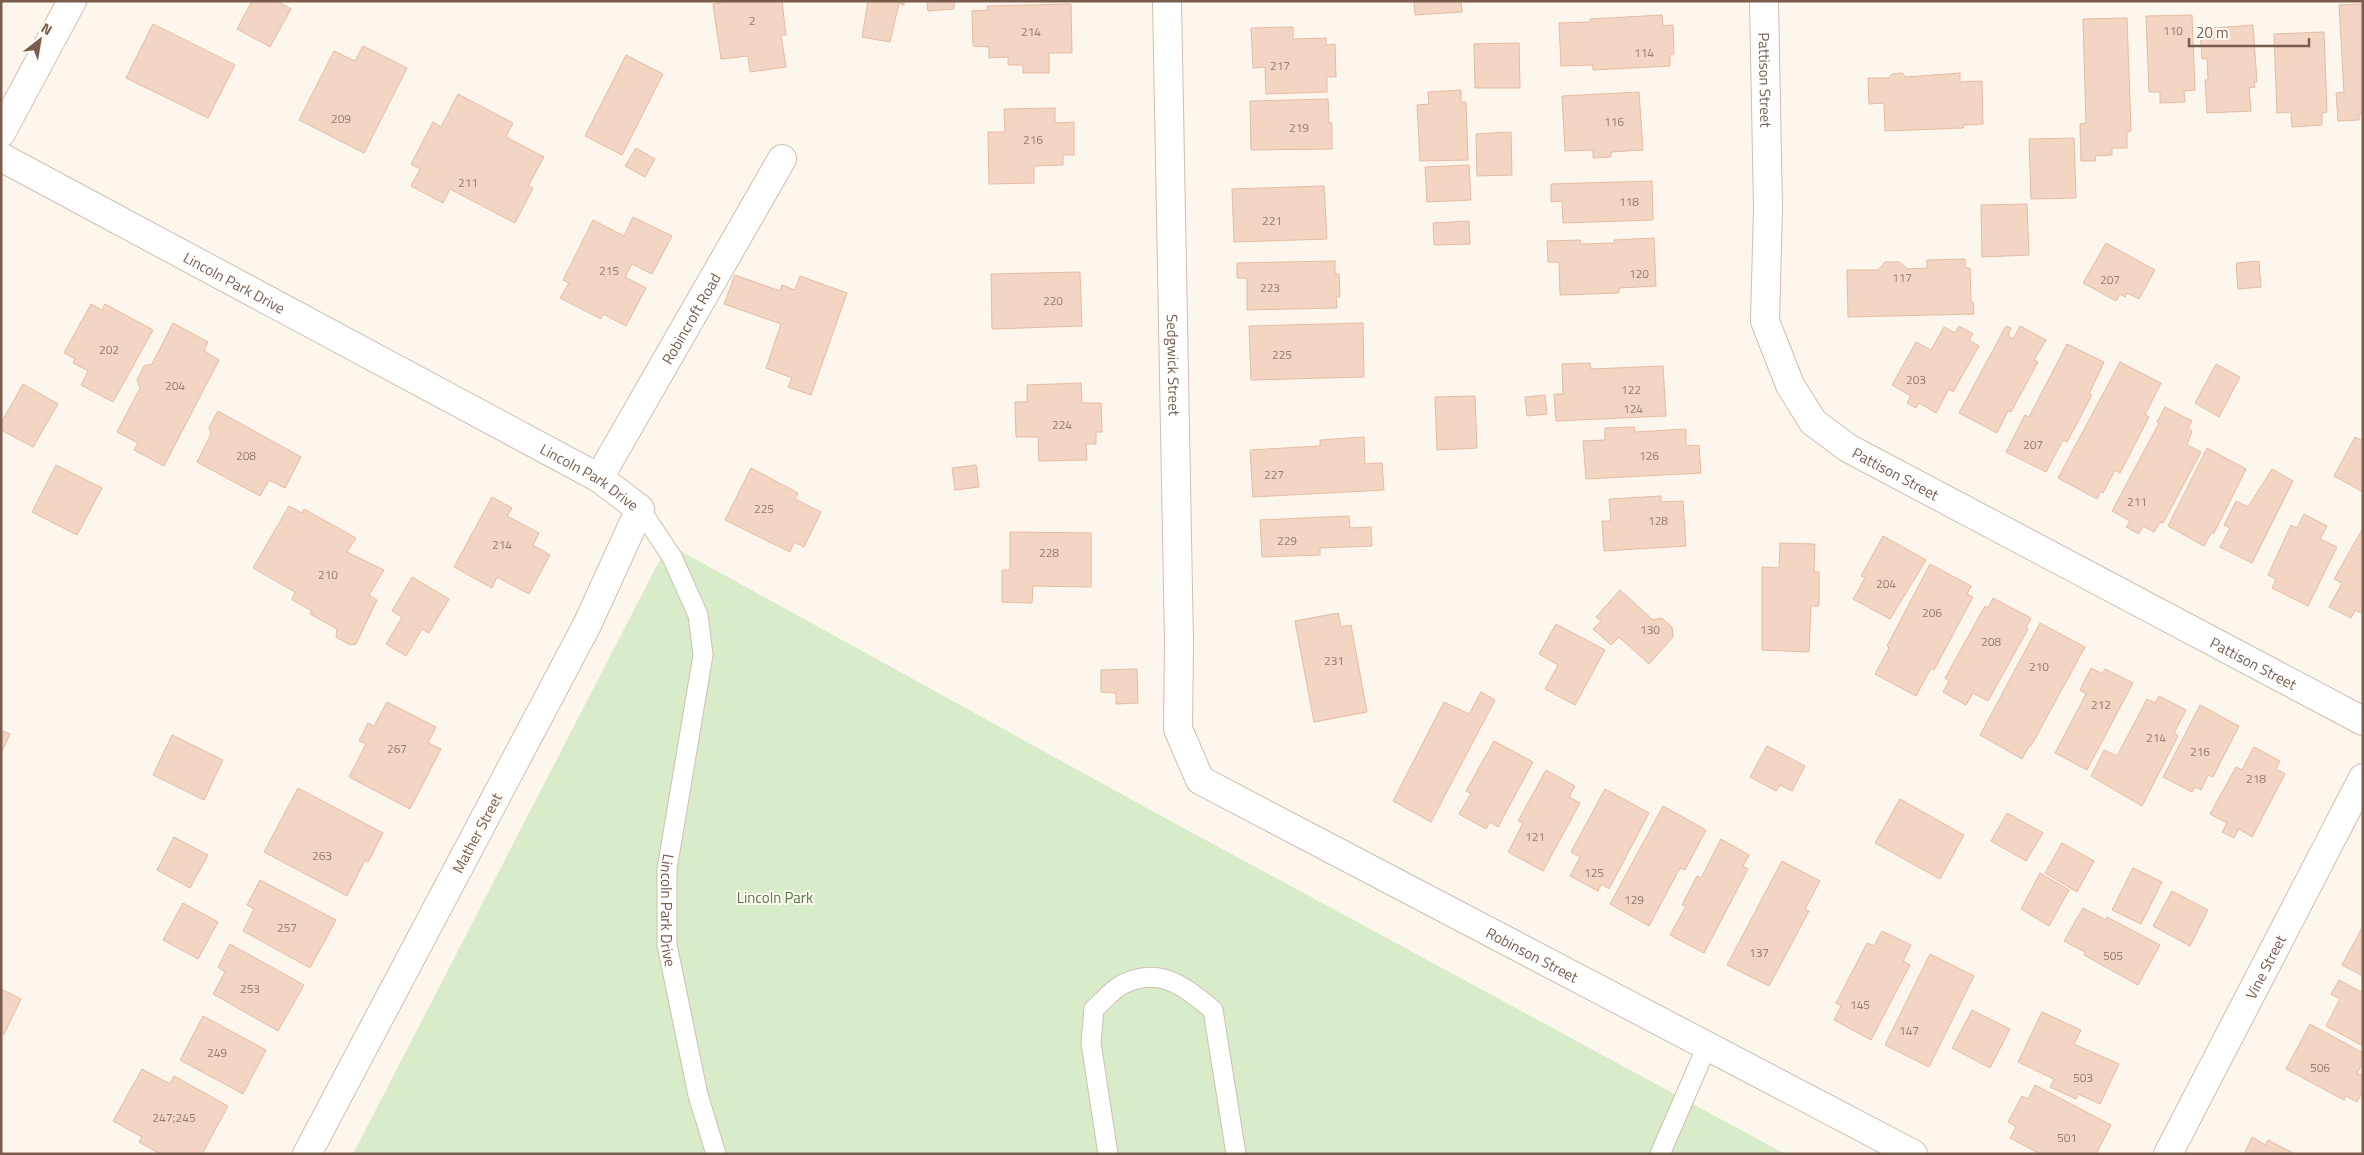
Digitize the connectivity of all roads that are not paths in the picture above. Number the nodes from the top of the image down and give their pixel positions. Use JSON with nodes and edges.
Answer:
{"nodes":[{"id":1,"x":72,"y":1,"type":"edge"},
{"id":2,"x":1168,"y":1,"type":"edge"},
{"id":3,"x":1764,"y":1,"type":"edge"},
{"id":4,"x":1,"y":133,"type":"edge"},
{"id":5,"x":1,"y":157,"type":"edge"},
{"id":6,"x":782,"y":159,"type":"dead end"},
{"id":7,"x":599,"y":478,"type":"junction"},
{"id":8,"x":640,"y":509,"type":"junction"},
{"id":9,"x":2363,"y":721,"type":"edge"},
{"id":10,"x":1178,"y":728,"type":"joint"},
{"id":11,"x":2363,"y":778,"type":"edge"},
{"id":12,"x":1707,"y":1046,"type":"junction"},
{"id":13,"x":307,"y":1154,"type":"edge"},
{"id":14,"x":716,"y":1154,"type":"edge"},
{"id":15,"x":1108,"y":1154,"type":"edge"},
{"id":16,"x":1236,"y":1154,"type":"edge"},
{"id":17,"x":1660,"y":1154,"type":"edge"},
{"id":18,"x":1913,"y":1154,"type":"edge"},
{"id":19,"x":2168,"y":1154,"type":"edge"}],
"edges":[{"from":1,"to":4,"type":"street"},
{"from":2,"to":10,"type":"street","name":"Sedgwick Street"},
{"from":3,"to":9,"type":"street","name":"Pattison Street"},
{"from":5,"to":7,"type":"street","name":"Lincoln Park Drive"},
{"from":6,"to":7,"type":"street","name":"Robincroft Road"},
{"from":7,"to":8,"type":"street","name":"Lincoln Park Drive"},
{"from":8,"to":13,"type":"street","name":"Mather Street"},
{"from":8,"to":14,"type":"lane","name":"Lincoln Park Drive"},
{"from":10,"to":12,"type":"street","name":"Robinson Street"},
{"from":11,"to":19,"type":"street","name":"Vine Street"},
{"from":12,"to":17,"type":"lane"},
{"from":12,"to":18,"type":"street","name":"Robinson Street"},
{"from":15,"to":16,"type":"lane"}]}
